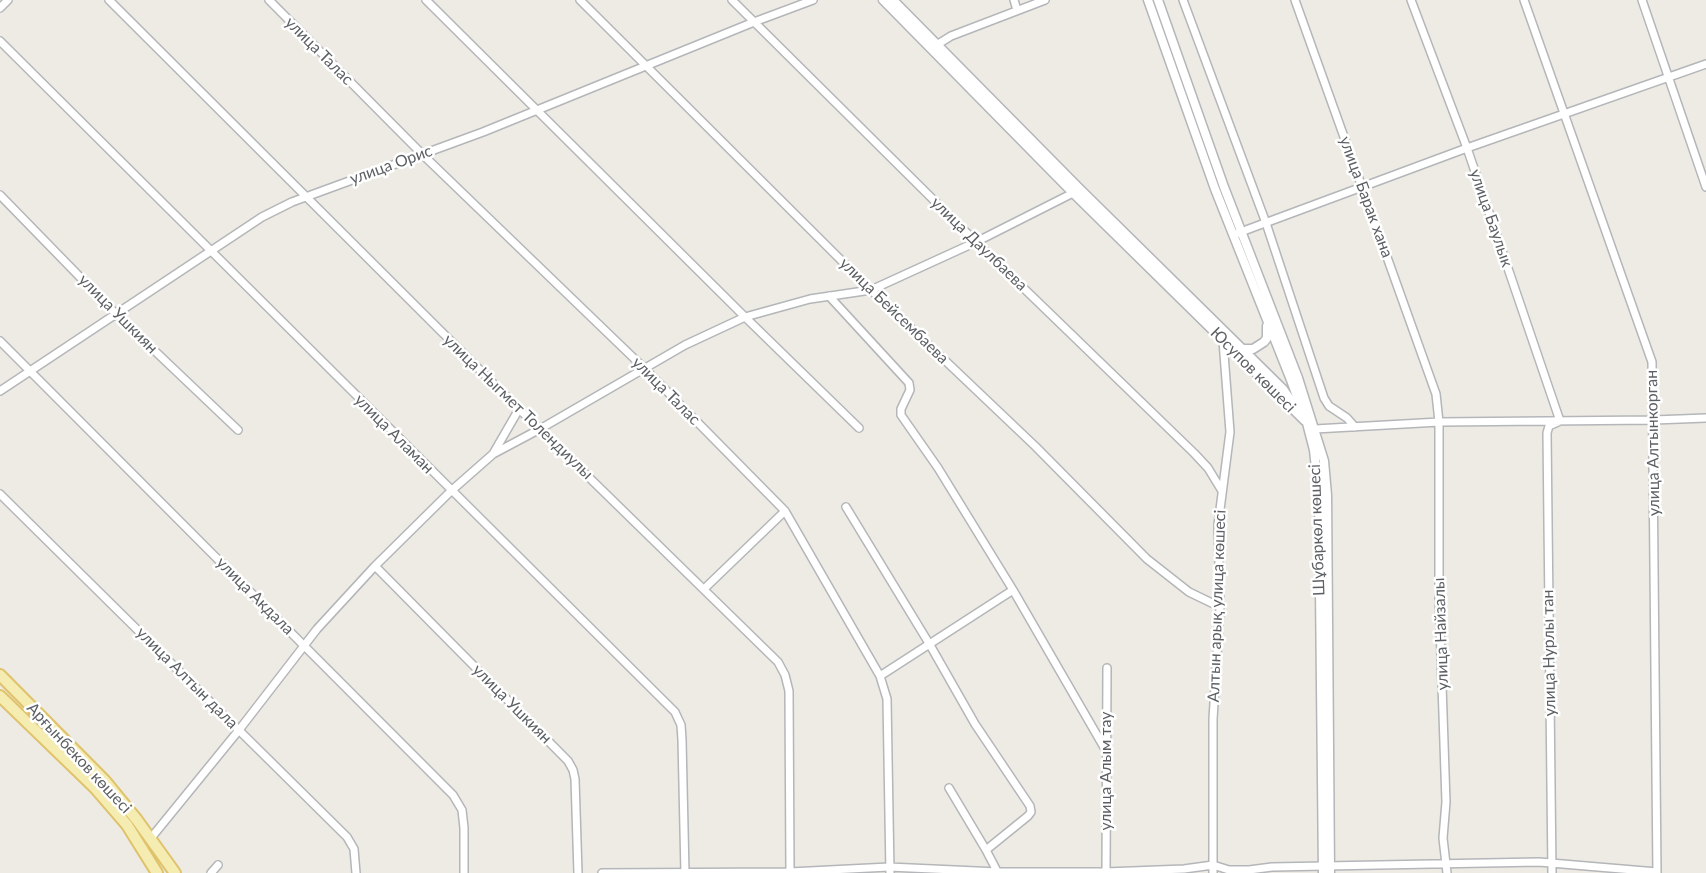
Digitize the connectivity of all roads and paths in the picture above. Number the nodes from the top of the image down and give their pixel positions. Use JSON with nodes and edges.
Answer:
{"nodes":[{"id":1,"x":8,"y":0,"type":"edge"},
{"id":2,"x":109,"y":0,"type":"edge"},
{"id":3,"x":269,"y":0,"type":"edge"},
{"id":4,"x":426,"y":0,"type":"edge"},
{"id":5,"x":580,"y":0,"type":"edge"},
{"id":6,"x":732,"y":0,"type":"edge"},
{"id":7,"x":813,"y":0,"type":"edge"},
{"id":8,"x":883,"y":0,"type":"edge"},
{"id":9,"x":893,"y":0,"type":"edge"},
{"id":10,"x":1014,"y":0,"type":"edge"},
{"id":11,"x":1045,"y":0,"type":"edge"},
{"id":12,"x":1148,"y":0,"type":"edge"},
{"id":13,"x":1158,"y":0,"type":"edge"},
{"id":14,"x":1183,"y":0,"type":"edge"},
{"id":15,"x":1295,"y":0,"type":"edge"},
{"id":16,"x":1411,"y":0,"type":"edge"},
{"id":17,"x":1524,"y":0,"type":"edge"},
{"id":18,"x":1642,"y":0,"type":"edge"},
{"id":19,"x":0,"y":8,"type":"edge"},
{"id":20,"x":1017,"y":10,"type":"junction"},
{"id":21,"x":754,"y":22,"type":"junction"},
{"id":22,"x":0,"y":41,"type":"edge"},
{"id":23,"x":934,"y":47,"type":"junction"},
{"id":24,"x":1706,"y":64,"type":"edge"},
{"id":25,"x":646,"y":66,"type":"junction"},
{"id":26,"x":1668,"y":78,"type":"junction"},
{"id":27,"x":536,"y":110,"type":"junction"},
{"id":28,"x":1563,"y":114,"type":"junction"},
{"id":29,"x":1467,"y":148,"type":"junction"},
{"id":30,"x":422,"y":154,"type":"junction"},
{"id":31,"x":1362,"y":187,"type":"junction"},
{"id":32,"x":1706,"y":188,"type":"edge"},
{"id":33,"x":1077,"y":191,"type":"junction"},
{"id":34,"x":0,"y":195,"type":"edge"},
{"id":35,"x":306,"y":196,"type":"junction"},
{"id":36,"x":1266,"y":223,"type":"junction"},
{"id":37,"x":1237,"y":233,"type":"junction"},
{"id":38,"x":976,"y":242,"type":"junction"},
{"id":39,"x":212,"y":251,"type":"junction"},
{"id":40,"x":871,"y":290,"type":"junction"},
{"id":41,"x":829,"y":296,"type":"junction"},
{"id":42,"x":116,"y":314,"type":"junction"},
{"id":43,"x":1265,"y":316,"type":"junction"},
{"id":44,"x":745,"y":317,"type":"junction"},
{"id":45,"x":0,"y":341,"type":"edge"},
{"id":46,"x":1223,"y":341,"type":"junction"},
{"id":47,"x":1243,"y":350,"type":"junction"},
{"id":48,"x":644,"y":368,"type":"junction"},
{"id":49,"x":31,"y":372,"type":"junction"},
{"id":50,"x":0,"y":391,"type":"edge"},
{"id":51,"x":1436,"y":394,"type":"joint"},
{"id":52,"x":519,"y":409,"type":"junction"},
{"id":53,"x":1706,"y":418,"type":"edge"},
{"id":54,"x":1654,"y":420,"type":"junction"},
{"id":55,"x":1560,"y":421,"type":"junction"},
{"id":56,"x":1439,"y":422,"type":"junction"},
{"id":57,"x":1307,"y":423,"type":"junction"},
{"id":58,"x":1354,"y":427,"type":"junction"},
{"id":59,"x":859,"y":428,"type":"dead end"},
{"id":60,"x":540,"y":429,"type":"junction"},
{"id":61,"x":1315,"y":429,"type":"junction"},
{"id":62,"x":238,"y":430,"type":"dead end"},
{"id":63,"x":493,"y":454,"type":"junction"},
{"id":64,"x":451,"y":491,"type":"junction"},
{"id":65,"x":1222,"y":491,"type":"junction"},
{"id":66,"x":0,"y":494,"type":"edge"},
{"id":67,"x":846,"y":507,"type":"dead end"},
{"id":68,"x":785,"y":511,"type":"junction"},
{"id":69,"x":375,"y":566,"type":"junction"},
{"id":70,"x":704,"y":589,"type":"junction"},
{"id":71,"x":1013,"y":590,"type":"junction"},
{"id":72,"x":1220,"y":607,"type":"junction"},
{"id":73,"x":304,"y":644,"type":"junction"},
{"id":74,"x":930,"y":645,"type":"junction"},
{"id":75,"x":1107,"y":668,"type":"dead end"},
{"id":76,"x":0,"y":675,"type":"edge"},
{"id":77,"x":880,"y":676,"type":"junction"},
{"id":78,"x":0,"y":696,"type":"edge"},
{"id":79,"x":239,"y":730,"type":"junction"},
{"id":80,"x":1105,"y":749,"type":"junction"},
{"id":81,"x":949,"y":788,"type":"dead end"},
{"id":82,"x":114,"y":791,"type":"junction"},
{"id":83,"x":105,"y":800,"type":"junction"},
{"id":84,"x":151,"y":838,"type":"junction"},
{"id":85,"x":986,"y":850,"type":"junction"},
{"id":86,"x":1447,"y":864,"type":"junction"},
{"id":87,"x":1552,"y":864,"type":"junction"},
{"id":88,"x":218,"y":865,"type":"dead end"},
{"id":89,"x":1213,"y":869,"type":"edge"},
{"id":90,"x":889,"y":870,"type":"edge"},
{"id":91,"x":1326,"y":870,"type":"edge"},
{"id":92,"x":790,"y":872,"type":"edge"},
{"id":93,"x":998,"y":872,"type":"edge"},
{"id":94,"x":157,"y":873,"type":"edge"},
{"id":95,"x":175,"y":873,"type":"edge"},
{"id":96,"x":211,"y":873,"type":"edge"},
{"id":97,"x":356,"y":873,"type":"edge"},
{"id":98,"x":464,"y":873,"type":"edge"},
{"id":99,"x":578,"y":873,"type":"edge"},
{"id":100,"x":602,"y":873,"type":"edge"},
{"id":101,"x":685,"y":873,"type":"edge"},
{"id":102,"x":1106,"y":873,"type":"edge"},
{"id":103,"x":1447,"y":873,"type":"edge"},
{"id":104,"x":1552,"y":873,"type":"edge"},
{"id":105,"x":1658,"y":873,"type":"edge"}],
"edges":[{"from":1,"to":19,"type":"street"},
{"from":2,"to":35,"type":"street","name":"улица Ныгмет Толендиулы"},
{"from":3,"to":30,"type":"street","name":"улица Талас"},
{"from":4,"to":27,"type":"street"},
{"from":5,"to":25,"type":"street","name":"улица Бейсембаева"},
{"from":6,"to":21,"type":"street","name":"улица Даулбаева"},
{"from":7,"to":21,"type":"street","name":"улица Орис"},
{"from":8,"to":23,"type":"street","name":"Юсупов көшесі"},
{"from":9,"to":23,"type":"street","name":"Юсупов көшесі"},
{"from":10,"to":20,"type":"street"},
{"from":11,"to":20,"type":"street"},
{"from":12,"to":37,"type":"street","name":"Шұбаркөл көшесі"},
{"from":13,"to":37,"type":"street","name":"Шұбаркөл көшесі"},
{"from":14,"to":36,"type":"street"},
{"from":15,"to":31,"type":"street","name":"улица Барак хана"},
{"from":16,"to":29,"type":"street","name":"улица Баулык"},
{"from":17,"to":28,"type":"street","name":"улица Алтынкорган"},
{"from":18,"to":26,"type":"street"},
{"from":20,"to":23,"type":"street"},
{"from":21,"to":25,"type":"street","name":"улица Орис"},
{"from":21,"to":38,"type":"street","name":"улица Даулбаева"},
{"from":22,"to":39,"type":"street","name":"улица Аламан"},
{"from":23,"to":33,"type":"street","name":"Юсупов көшесі"},
{"from":24,"to":26,"type":"street"},
{"from":25,"to":27,"type":"street","name":"улица Орис"},
{"from":25,"to":40,"type":"street","name":"улица Бейсембаева"},
{"from":26,"to":28,"type":"street"},
{"from":26,"to":32,"type":"street"},
{"from":27,"to":30,"type":"street","name":"улица Орис"},
{"from":27,"to":44,"type":"street"},
{"from":28,"to":29,"type":"street"},
{"from":28,"to":54,"type":"street","name":"улица Алтынкорган"},
{"from":29,"to":31,"type":"street"},
{"from":29,"to":55,"type":"street","name":"улица Баулык"},
{"from":30,"to":35,"type":"street","name":"улица Орис"},
{"from":30,"to":48,"type":"street","name":"улица Талас"},
{"from":31,"to":36,"type":"street"},
{"from":31,"to":51,"type":"street","name":"улица Барак хана"},
{"from":33,"to":38,"type":"street"},
{"from":33,"to":46,"type":"street","name":"Юсупов көшесі"},
{"from":33,"to":47,"type":"street","name":"Юсупов көшесі"},
{"from":34,"to":42,"type":"street","name":"улица Ушкиян"},
{"from":35,"to":39,"type":"street","name":"улица Орис"},
{"from":35,"to":52,"type":"street","name":"улица Ныгмет Толендиулы"},
{"from":36,"to":37,"type":"street"},
{"from":36,"to":58,"type":"street"},
{"from":37,"to":43,"type":"street","name":"Шұбаркөл көшесі"},
{"from":37,"to":61,"type":"street","name":"Шұбаркөл көшесі"},
{"from":38,"to":40,"type":"street"},
{"from":38,"to":65,"type":"street","name":"улица Даулбаева"},
{"from":39,"to":42,"type":"street","name":"улица Орис"},
{"from":39,"to":64,"type":"street","name":"улица Аламан"},
{"from":40,"to":41,"type":"street"},
{"from":40,"to":72,"type":"street","name":"улица Бейсембаева"},
{"from":41,"to":44,"type":"street"},
{"from":41,"to":71,"type":"street"},
{"from":42,"to":49,"type":"street","name":"улица Орис"},
{"from":42,"to":62,"type":"street","name":"улица Ушкиян"},
{"from":43,"to":47,"type":"street"},
{"from":43,"to":57,"type":"street","name":"Шұбаркөл көшесі"},
{"from":44,"to":48,"type":"street"},
{"from":44,"to":59,"type":"street"},
{"from":45,"to":49,"type":"street","name":"улица Акдала"},
{"from":46,"to":57,"type":"street","name":"Юсупов көшесі"},
{"from":46,"to":65,"type":"street","name":"Алтын арық улица көшесі"},
{"from":47,"to":57,"type":"street","name":"Юсупов көшесі"},
{"from":48,"to":60,"type":"street"},
{"from":48,"to":68,"type":"street","name":"улица Талас"},
{"from":49,"to":50,"type":"street","name":"улица Орис"},
{"from":49,"to":73,"type":"street","name":"улица Акдала"},
{"from":51,"to":56,"type":"street","name":"улица Найзалы"},
{"from":52,"to":60,"type":"street","name":"улица Ныгмет Толендиулы"},
{"from":52,"to":63,"type":"street"},
{"from":53,"to":54,"type":"street"},
{"from":54,"to":55,"type":"street"},
{"from":54,"to":105,"type":"street","name":"улица Алтынкорган"},
{"from":55,"to":56,"type":"street"},
{"from":55,"to":87,"type":"street","name":"улица Нурлы тан"},
{"from":56,"to":58,"type":"street"},
{"from":56,"to":86,"type":"street","name":"улица Найзалы"},
{"from":57,"to":61,"type":"street"},
{"from":57,"to":91,"type":"street","name":"Шұбаркөл көшесі"},
{"from":58,"to":61,"type":"street"},
{"from":60,"to":63,"type":"street"},
{"from":60,"to":70,"type":"street","name":"улица Ныгмет Толендиулы"},
{"from":61,"to":91,"type":"street","name":"Шұбаркөл көшесі"},
{"from":63,"to":64,"type":"street"},
{"from":64,"to":69,"type":"street"},
{"from":64,"to":101,"type":"street","name":"улица Аламан"},
{"from":65,"to":72,"type":"street","name":"Алтын арық улица көшесі"},
{"from":66,"to":79,"type":"street","name":"улица Алтын дала"},
{"from":67,"to":74,"type":"street"},
{"from":68,"to":70,"type":"street"},
{"from":68,"to":77,"type":"street","name":"улица Талас"},
{"from":69,"to":73,"type":"street"},
{"from":69,"to":99,"type":"street","name":"улица Ушкиян"},
{"from":70,"to":92,"type":"street","name":"улица Ныгмет Толендиулы"},
{"from":71,"to":74,"type":"street"},
{"from":71,"to":80,"type":"street"},
{"from":72,"to":89,"type":"street","name":"Алтын арық улица көшесі"},
{"from":73,"to":79,"type":"street"},
{"from":73,"to":98,"type":"street","name":"улица Акдала"},
{"from":74,"to":77,"type":"street"},
{"from":74,"to":85,"type":"street"},
{"from":75,"to":80,"type":"street","name":"улица Алым тау"},
{"from":76,"to":82,"type":"main road","name":"Арғынбеков көшесі"},
{"from":77,"to":90,"type":"street","name":"улица Талас"},
{"from":78,"to":83,"type":"main road","name":"Арғынбеков көшесі"},
{"from":79,"to":84,"type":"street"},
{"from":79,"to":97,"type":"street","name":"улица Алтын дала"},
{"from":80,"to":102,"type":"street","name":"улица Алым тау"},
{"from":81,"to":85,"type":"street"},
{"from":82,"to":83,"type":"main road"},
{"from":82,"to":84,"type":"main road","name":"Арғынбеков көшесі"},
{"from":83,"to":94,"type":"main road","name":"Арғынбеков көшесі"},
{"from":84,"to":95,"type":"main road","name":"Арғынбеков көшесі"},
{"from":85,"to":93,"type":"street"},
{"from":86,"to":87,"type":"street"},
{"from":86,"to":91,"type":"street"},
{"from":86,"to":103,"type":"street","name":"улица Найзалы"},
{"from":87,"to":104,"type":"street","name":"улица Нурлы тан"},
{"from":87,"to":105,"type":"street"},
{"from":88,"to":96,"type":"street"},
{"from":89,"to":91,"type":"street"},
{"from":89,"to":102,"type":"street"},
{"from":90,"to":92,"type":"street"},
{"from":90,"to":93,"type":"street"},
{"from":92,"to":101,"type":"street"},
{"from":93,"to":102,"type":"street"},
{"from":100,"to":101,"type":"street"}]}
